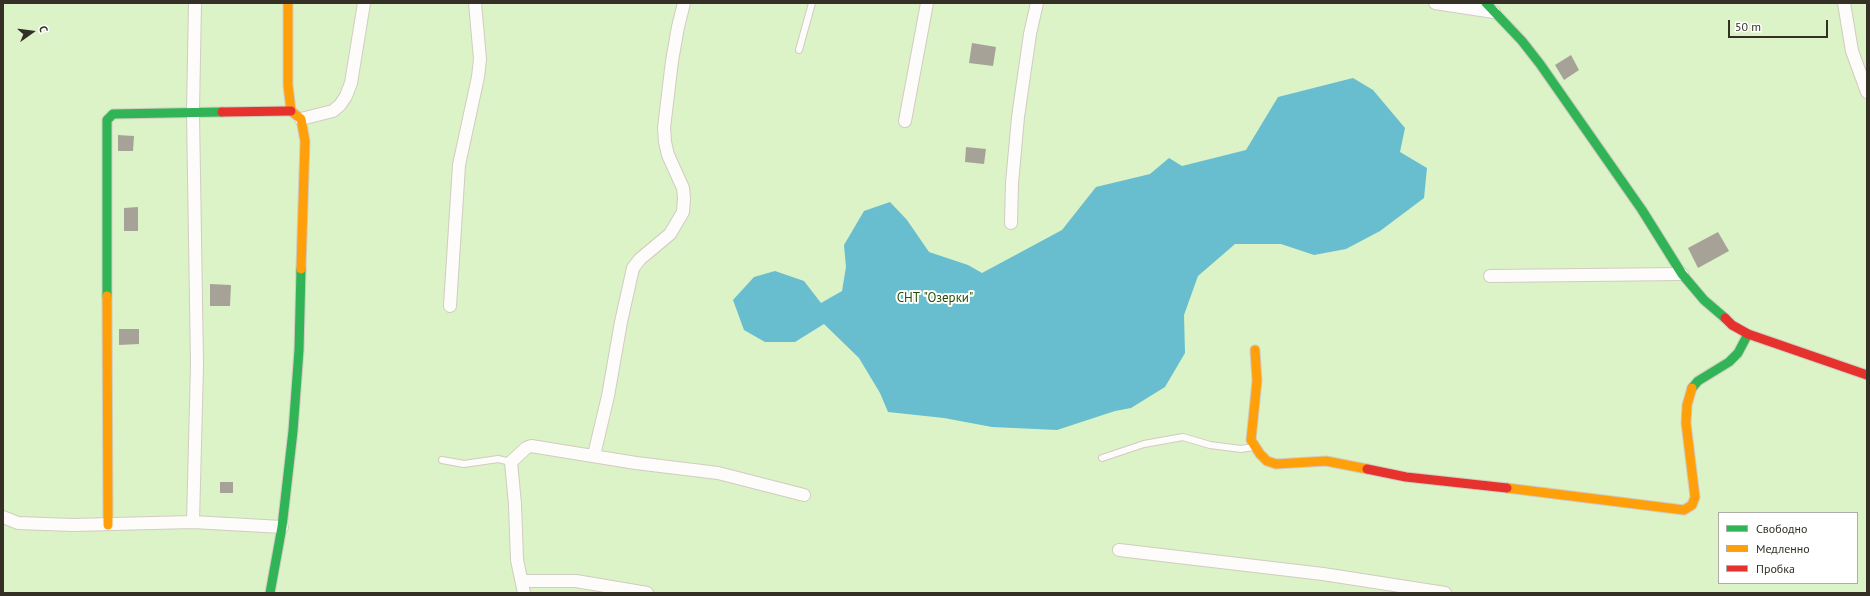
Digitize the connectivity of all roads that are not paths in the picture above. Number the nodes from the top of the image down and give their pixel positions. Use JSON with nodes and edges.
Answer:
{"nodes":[{"id":1,"x":195,"y":3,"type":"edge"},
{"id":2,"x":288,"y":3,"type":"edge"},
{"id":3,"x":364,"y":3,"type":"edge"},
{"id":4,"x":475,"y":3,"type":"edge"},
{"id":5,"x":684,"y":3,"type":"edge"},
{"id":6,"x":812,"y":3,"type":"edge"},
{"id":7,"x":927,"y":3,"type":"edge"},
{"id":8,"x":1037,"y":3,"type":"edge"},
{"id":9,"x":1435,"y":3,"type":"edge"},
{"id":10,"x":1844,"y":3,"type":"edge"},
{"id":11,"x":1490,"y":8,"type":"edge"},
{"id":12,"x":799,"y":50,"type":"dead end"},
{"id":13,"x":1867,"y":92,"type":"edge"},
{"id":14,"x":291,"y":111,"type":"junction"},
{"id":15,"x":192,"y":112,"type":"junction"},
{"id":16,"x":301,"y":119,"type":"junction"},
{"id":17,"x":906,"y":121,"type":"dead end"},
{"id":18,"x":1011,"y":223,"type":"dead end"},
{"id":19,"x":1682,"y":274,"type":"junction"},
{"id":20,"x":1490,"y":276,"type":"dead end"},
{"id":21,"x":450,"y":306,"type":"dead end"},
{"id":22,"x":1748,"y":334,"type":"junction"},
{"id":23,"x":1255,"y":350,"type":"dead end"},
{"id":24,"x":1867,"y":375,"type":"edge"},
{"id":25,"x":1254,"y":447,"type":"junction"},
{"id":26,"x":594,"y":455,"type":"junction"},
{"id":27,"x":1102,"y":458,"type":"dead end"},
{"id":28,"x":442,"y":460,"type":"dead end"},
{"id":29,"x":511,"y":462,"type":"junction"},
{"id":30,"x":804,"y":495,"type":"dead end"},
{"id":31,"x":3,"y":517,"type":"edge"},
{"id":32,"x":193,"y":522,"type":"junction"},
{"id":33,"x":108,"y":525,"type":"junction"},
{"id":34,"x":282,"y":526,"type":"junction"},
{"id":35,"x":1119,"y":550,"type":"dead end"},
{"id":36,"x":523,"y":587,"type":"edge"},
{"id":37,"x":270,"y":593,"type":"edge"},
{"id":38,"x":647,"y":593,"type":"edge"},
{"id":39,"x":1445,"y":593,"type":"edge"}],
"edges":[{"from":1,"to":15,"type":"street"},
{"from":2,"to":14,"type":"street"},
{"from":3,"to":16,"type":"street"},
{"from":4,"to":21,"type":"street"},
{"from":5,"to":26,"type":"street"},
{"from":6,"to":12,"type":"lane"},
{"from":7,"to":17,"type":"street"},
{"from":8,"to":18,"type":"street"},
{"from":9,"to":11,"type":"street"},
{"from":10,"to":13,"type":"street"},
{"from":11,"to":19,"type":"street"},
{"from":14,"to":15,"type":"street"},
{"from":14,"to":16,"type":"street"},
{"from":15,"to":32,"type":"street"},
{"from":15,"to":33,"type":"street"},
{"from":16,"to":34,"type":"street"},
{"from":19,"to":20,"type":"street"},
{"from":19,"to":22,"type":"street"},
{"from":22,"to":24,"type":"street"},
{"from":22,"to":25,"type":"street"},
{"from":23,"to":25,"type":"street"},
{"from":25,"to":27,"type":"lane"},
{"from":26,"to":29,"type":"street"},
{"from":26,"to":30,"type":"street"},
{"from":28,"to":29,"type":"lane"},
{"from":29,"to":36,"type":"street"},
{"from":31,"to":33,"type":"street"},
{"from":32,"to":33,"type":"street"},
{"from":32,"to":34,"type":"street"},
{"from":34,"to":37,"type":"street"},
{"from":35,"to":39,"type":"street"},
{"from":36,"to":38,"type":"street"}]}
